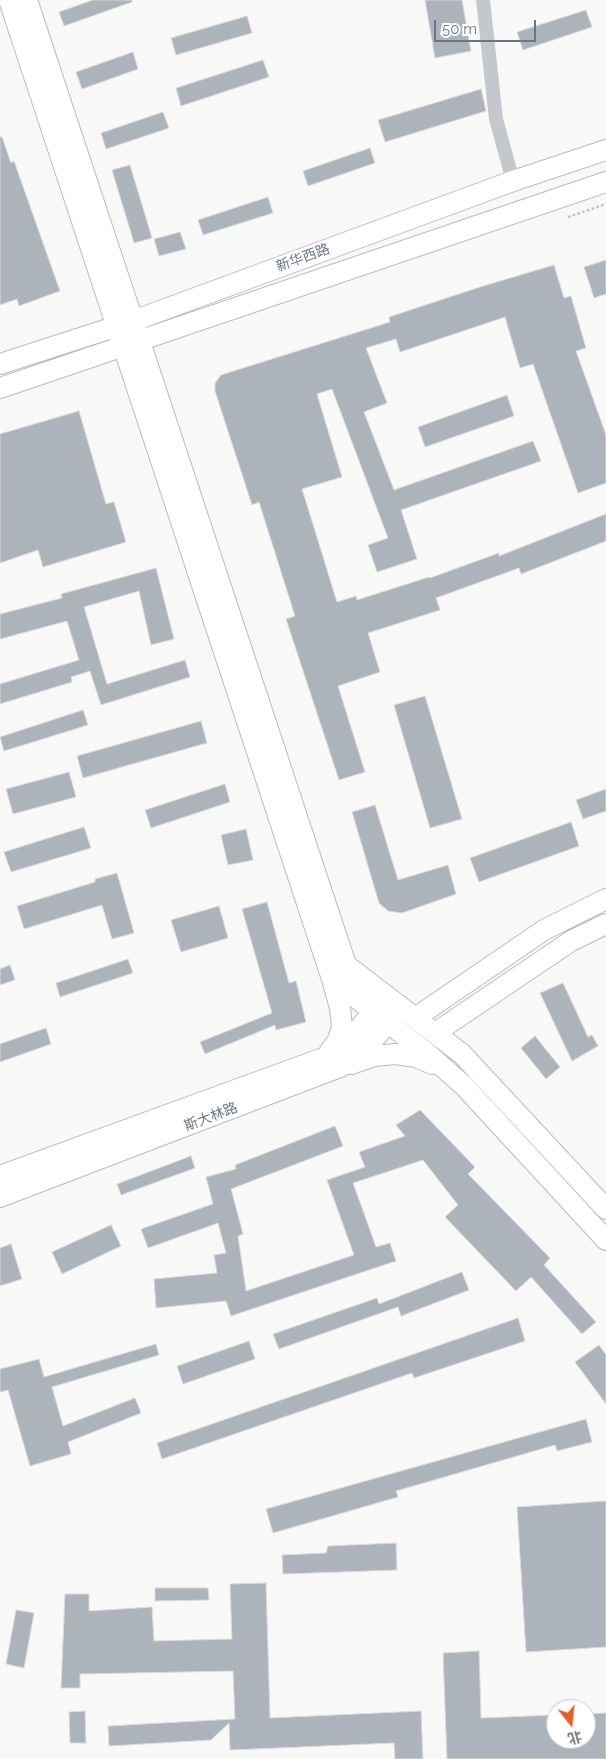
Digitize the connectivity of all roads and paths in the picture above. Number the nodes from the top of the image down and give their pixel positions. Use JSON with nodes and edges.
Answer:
{"nodes":[{"id":1,"x":9,"y":0,"type":"edge"},
{"id":2,"x":27,"y":0,"type":"edge"},
{"id":3,"x":483,"y":0,"type":"edge"},
{"id":4,"x":606,"y":150,"type":"edge"},
{"id":5,"x":513,"y":181,"type":"junction"},
{"id":6,"x":606,"y":182,"type":"edge"},
{"id":7,"x":606,"y":204,"type":"edge"},
{"id":8,"x":568,"y":217,"type":"dead end"},
{"id":9,"x":125,"y":323,"type":"junction"},
{"id":10,"x":131,"y":342,"type":"junction"},
{"id":11,"x":0,"y":364,"type":"edge"},
{"id":12,"x":0,"y":388,"type":"edge"},
{"id":13,"x":606,"y":899,"type":"edge"},
{"id":14,"x":606,"y":924,"type":"edge"},
{"id":15,"x":339,"y":972,"type":"junction"},
{"id":16,"x":391,"y":999,"type":"junction"},
{"id":17,"x":381,"y":1017,"type":"junction"},
{"id":18,"x":415,"y":1018,"type":"junction"},
{"id":19,"x":435,"y":1033,"type":"junction"},
{"id":20,"x":333,"y":1062,"type":"junction"},
{"id":21,"x":446,"y":1070,"type":"junction"},
{"id":22,"x":0,"y":1176,"type":"edge"},
{"id":23,"x":0,"y":1197,"type":"edge"},
{"id":24,"x":606,"y":1209,"type":"edge"},
{"id":25,"x":606,"y":1240,"type":"edge"}],
"edges":[{"from":1,"to":9,"type":"main road"},
{"from":2,"to":9,"type":"main road"},
{"from":3,"to":5,"type":"street"},
{"from":4,"to":5,"type":"main road","name":"新华西路"},
{"from":5,"to":9,"type":"main road","name":"新华西路"},
{"from":6,"to":10,"type":"main road","name":"新华西路"},
{"from":7,"to":8,"type":"path"},
{"from":9,"to":10,"type":"main road"},
{"from":9,"to":11,"type":"main road","name":"新华西路"},
{"from":10,"to":12,"type":"main road","name":"新华西路"},
{"from":10,"to":15,"type":"main road"},
{"from":13,"to":18,"type":"main road"},
{"from":14,"to":19,"type":"main road"},
{"from":15,"to":16,"type":"main road"},
{"from":15,"to":17,"type":"main road"},
{"from":15,"to":20,"type":"main road"},
{"from":16,"to":17,"type":"main road","name":"斯大林路"},
{"from":16,"to":18,"type":"main road"},
{"from":17,"to":20,"type":"main road","name":"斯大林路"},
{"from":17,"to":21,"type":"main road"},
{"from":18,"to":19,"type":"main road"},
{"from":19,"to":24,"type":"main road"},
{"from":20,"to":21,"type":"main road"},
{"from":20,"to":22,"type":"main road","name":"斯大林路"},
{"from":20,"to":23,"type":"main road","name":"斯大林路"},
{"from":21,"to":25,"type":"main road"}]}
